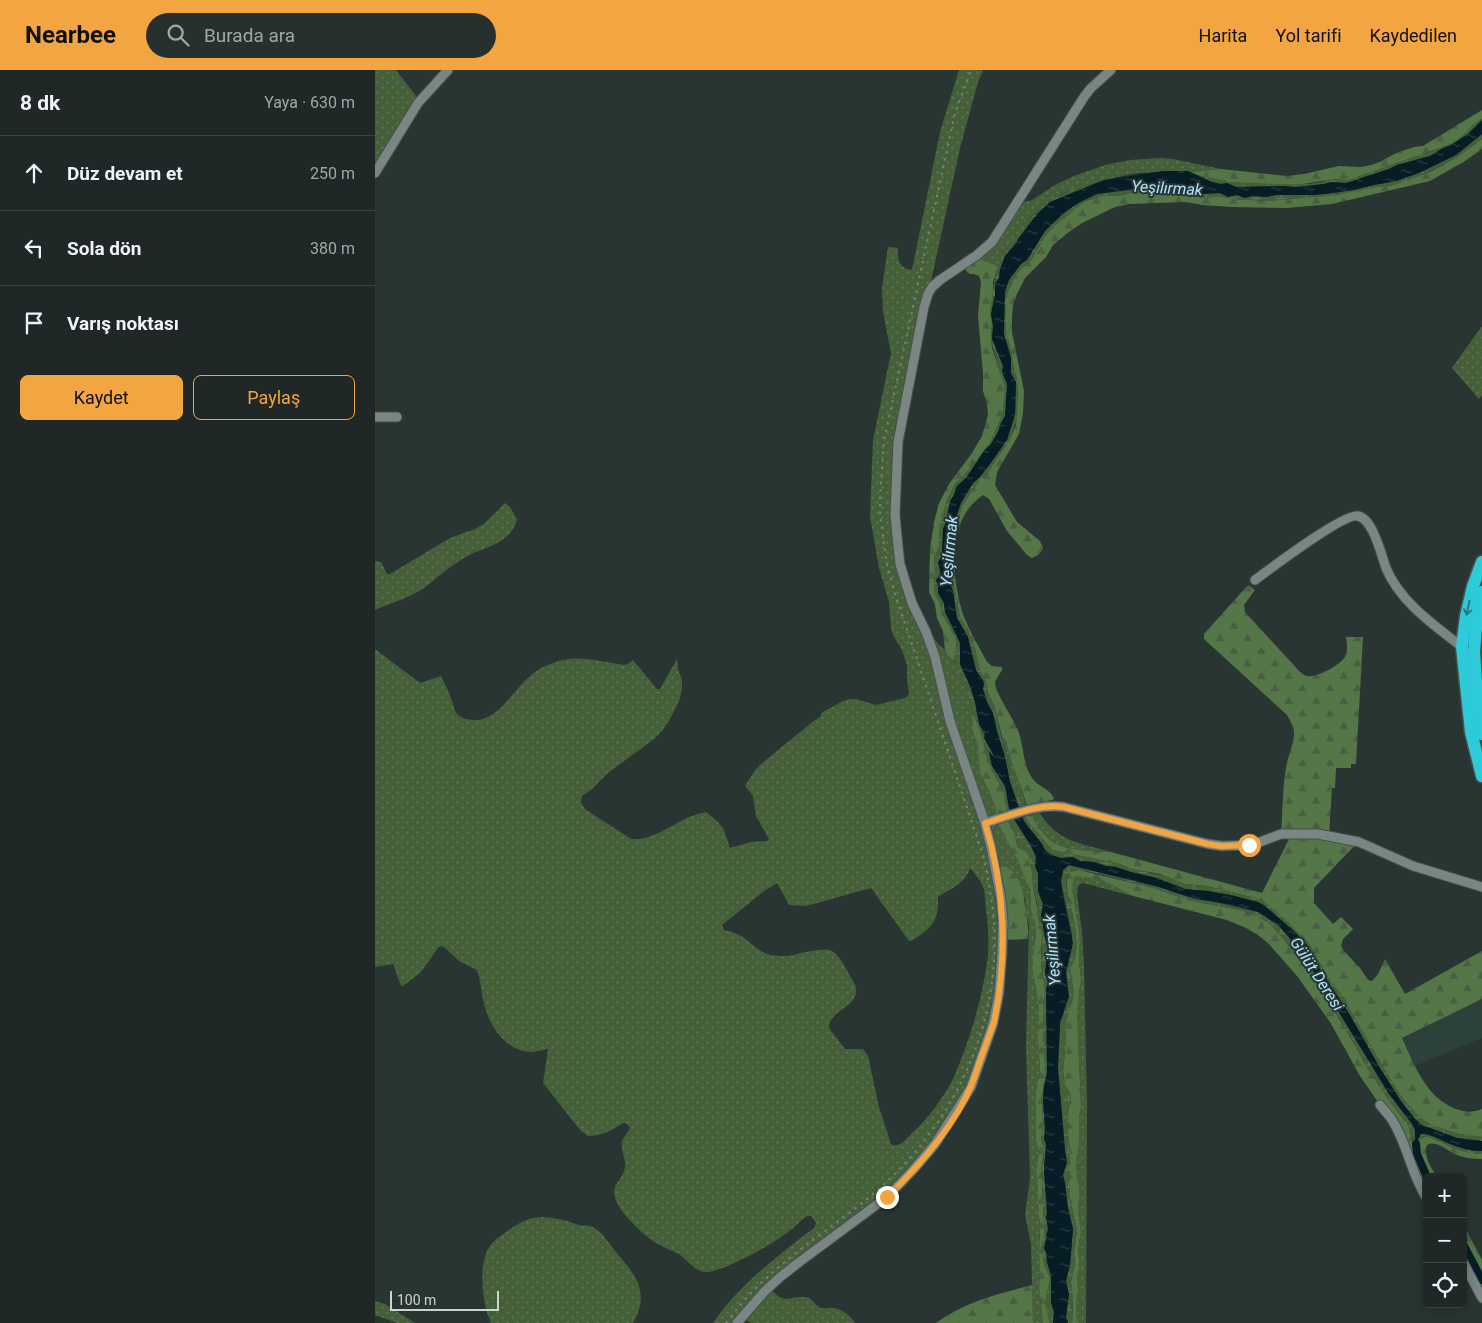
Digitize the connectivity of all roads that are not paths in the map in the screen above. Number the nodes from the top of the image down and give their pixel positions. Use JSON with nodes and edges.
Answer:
{"nodes":[{"id":1,"x":448,"y":70,"type":"edge"},
{"id":2,"x":1111,"y":70,"type":"edge"},
{"id":3,"x":375,"y":174,"type":"edge"},
{"id":4,"x":375,"y":417,"type":"edge"},
{"id":5,"x":397,"y":417,"type":"dead end"},
{"id":6,"x":1482,"y":562,"type":"edge"},
{"id":7,"x":1255,"y":580,"type":"dead end"},
{"id":8,"x":1482,"y":596,"type":"edge"},
{"id":9,"x":1463,"y":647,"type":"junction"},
{"id":10,"x":1482,"y":734,"type":"edge"},
{"id":11,"x":1482,"y":776,"type":"edge"},
{"id":12,"x":989,"y":822,"type":"junction"},
{"id":13,"x":1482,"y":887,"type":"edge"},
{"id":14,"x":1380,"y":1105,"type":"dead end"},
{"id":15,"x":1422,"y":1190,"type":"edge"},
{"id":16,"x":1464,"y":1263,"type":"edge"},
{"id":17,"x":1482,"y":1298,"type":"edge"},
{"id":18,"x":737,"y":1323,"type":"edge"}],
"edges":[{"from":1,"to":3,"type":"street"},
{"from":2,"to":12,"type":"street"},
{"from":4,"to":5,"type":"street"},
{"from":6,"to":9,"type":"highway","one_way":true},
{"from":7,"to":9,"type":"street"},
{"from":8,"to":10,"type":"highway"},
{"from":9,"to":11,"type":"highway"},
{"from":12,"to":13,"type":"street"},
{"from":12,"to":18,"type":"street"},
{"from":14,"to":15,"type":"street"},
{"from":16,"to":17,"type":"street"}]}
